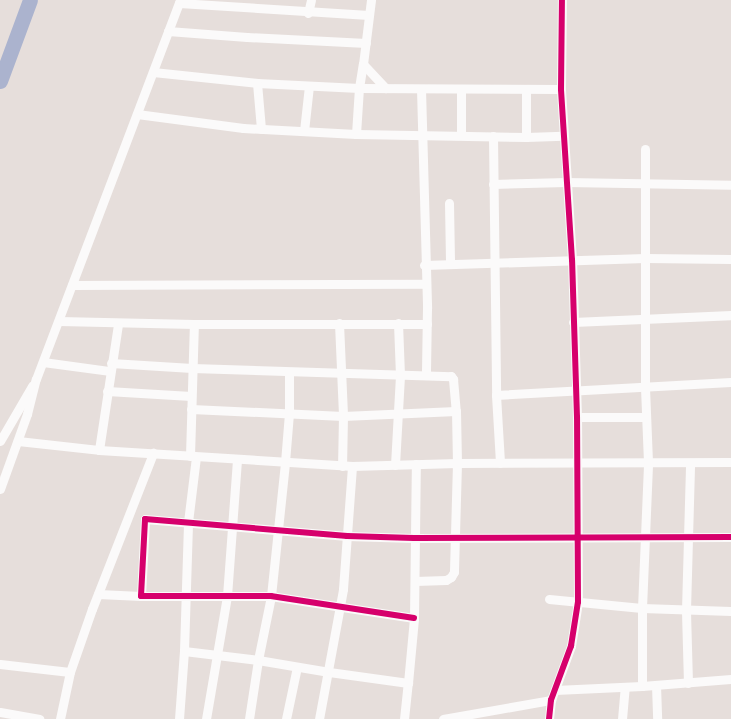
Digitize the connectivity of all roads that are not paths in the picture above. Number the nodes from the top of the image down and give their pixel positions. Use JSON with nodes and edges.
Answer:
{"nodes":[{"id":1,"x":311,"y":0,"type":"edge"},
{"id":2,"x":371,"y":0,"type":"edge"},
{"id":3,"x":562,"y":0,"type":"edge"},
{"id":4,"x":179,"y":1,"type":"edge"},
{"id":5,"x":308,"y":13,"type":"junction"},
{"id":6,"x":369,"y":15,"type":"junction"},
{"id":7,"x":168,"y":31,"type":"junction"},
{"id":8,"x":366,"y":43,"type":"junction"},
{"id":9,"x":363,"y":64,"type":"junction"},
{"id":10,"x":153,"y":72,"type":"junction"},
{"id":11,"x":257,"y":83,"type":"junction"},
{"id":12,"x":309,"y":86,"type":"junction"},
{"id":13,"x":359,"y":88,"type":"junction"},
{"id":14,"x":385,"y":88,"type":"junction"},
{"id":15,"x":421,"y":89,"type":"junction"},
{"id":16,"x":461,"y":89,"type":"junction"},
{"id":17,"x":526,"y":89,"type":"junction"},
{"id":18,"x":561,"y":89,"type":"junction"},
{"id":19,"x":137,"y":114,"type":"junction"},
{"id":20,"x":261,"y":129,"type":"junction"},
{"id":21,"x":304,"y":131,"type":"junction"},
{"id":22,"x":356,"y":134,"type":"junction"},
{"id":23,"x":421,"y":135,"type":"junction"},
{"id":24,"x":461,"y":135,"type":"junction"},
{"id":25,"x":493,"y":136,"type":"junction"},
{"id":26,"x":563,"y":136,"type":"junction"},
{"id":27,"x":526,"y":137,"type":"junction"},
{"id":28,"x":645,"y":149,"type":"dead end"},
{"id":29,"x":566,"y":182,"type":"junction"},
{"id":30,"x":493,"y":184,"type":"junction"},
{"id":31,"x":646,"y":184,"type":"junction"},
{"id":32,"x":731,"y":185,"type":"edge"},
{"id":33,"x":449,"y":203,"type":"dead end"},
{"id":34,"x":645,"y":258,"type":"junction"},
{"id":35,"x":731,"y":259,"type":"edge"},
{"id":36,"x":572,"y":260,"type":"junction"},
{"id":37,"x":494,"y":262,"type":"junction"},
{"id":38,"x":450,"y":263,"type":"junction"},
{"id":39,"x":424,"y":265,"type":"junction"},
{"id":40,"x":426,"y":284,"type":"junction"},
{"id":41,"x":72,"y":285,"type":"junction"},
{"id":42,"x":731,"y":315,"type":"edge"},
{"id":43,"x":645,"y":318,"type":"junction"},
{"id":44,"x":59,"y":321,"type":"junction"},
{"id":45,"x":572,"y":322,"type":"junction"},
{"id":46,"x":340,"y":323,"type":"junction"},
{"id":47,"x":398,"y":323,"type":"junction"},
{"id":48,"x":118,"y":324,"type":"junction"},
{"id":49,"x":194,"y":324,"type":"junction"},
{"id":50,"x":427,"y":324,"type":"junction"},
{"id":51,"x":43,"y":362,"type":"junction"},
{"id":52,"x":110,"y":367,"type":"junction"},
{"id":53,"x":192,"y":368,"type":"junction"},
{"id":54,"x":289,"y":372,"type":"junction"},
{"id":55,"x":341,"y":373,"type":"junction"},
{"id":56,"x":426,"y":374,"type":"junction"},
{"id":57,"x":400,"y":375,"type":"junction"},
{"id":58,"x":36,"y":379,"type":"junction"},
{"id":59,"x":731,"y":382,"type":"edge"},
{"id":60,"x":645,"y":387,"type":"junction"},
{"id":61,"x":107,"y":391,"type":"junction"},
{"id":62,"x":576,"y":391,"type":"junction"},
{"id":63,"x":496,"y":395,"type":"junction"},
{"id":64,"x":191,"y":396,"type":"junction"},
{"id":65,"x":191,"y":409,"type":"junction"},
{"id":66,"x":456,"y":411,"type":"junction"},
{"id":67,"x":289,"y":413,"type":"junction"},
{"id":68,"x":398,"y":415,"type":"junction"},
{"id":69,"x":343,"y":416,"type":"junction"},
{"id":70,"x":577,"y":417,"type":"junction"},
{"id":71,"x":646,"y":417,"type":"junction"},
{"id":72,"x":0,"y":441,"type":"edge"},
{"id":73,"x":18,"y":441,"type":"junction"},
{"id":74,"x":99,"y":450,"type":"junction"},
{"id":75,"x":153,"y":453,"type":"junction"},
{"id":76,"x":193,"y":456,"type":"junction"},
{"id":77,"x":237,"y":459,"type":"junction"},
{"id":78,"x":285,"y":462,"type":"junction"},
{"id":79,"x":648,"y":462,"type":"junction"},
{"id":80,"x":731,"y":462,"type":"edge"},
{"id":81,"x":457,"y":463,"type":"junction"},
{"id":82,"x":500,"y":463,"type":"junction"},
{"id":83,"x":577,"y":463,"type":"junction"},
{"id":84,"x":690,"y":463,"type":"junction"},
{"id":85,"x":416,"y":464,"type":"junction"},
{"id":86,"x":395,"y":465,"type":"junction"},
{"id":87,"x":342,"y":466,"type":"junction"},
{"id":88,"x":352,"y":466,"type":"junction"},
{"id":89,"x":0,"y":488,"type":"edge"},
{"id":90,"x":127,"y":517,"type":"junction"},
{"id":91,"x":145,"y":519,"type":"junction"},
{"id":92,"x":188,"y":522,"type":"junction"},
{"id":93,"x":233,"y":526,"type":"junction"},
{"id":94,"x":277,"y":529,"type":"junction"},
{"id":95,"x":347,"y":536,"type":"junction"},
{"id":96,"x":645,"y":536,"type":"junction"},
{"id":97,"x":689,"y":536,"type":"junction"},
{"id":98,"x":454,"y":537,"type":"junction"},
{"id":99,"x":578,"y":537,"type":"junction"},
{"id":100,"x":731,"y":537,"type":"edge"},
{"id":101,"x":414,"y":538,"type":"junction"},
{"id":102,"x":414,"y":581,"type":"junction"},
{"id":103,"x":98,"y":594,"type":"junction"},
{"id":104,"x":141,"y":596,"type":"junction"},
{"id":105,"x":227,"y":596,"type":"junction"},
{"id":106,"x":271,"y":596,"type":"junction"},
{"id":107,"x":185,"y":597,"type":"junction"},
{"id":108,"x":549,"y":599,"type":"dead end"},
{"id":109,"x":578,"y":602,"type":"junction"},
{"id":110,"x":341,"y":606,"type":"junction"},
{"id":111,"x":642,"y":608,"type":"junction"},
{"id":112,"x":686,"y":610,"type":"junction"},
{"id":113,"x":731,"y":611,"type":"edge"},
{"id":114,"x":414,"y":618,"type":"junction"},
{"id":115,"x":184,"y":651,"type":"junction"},
{"id":116,"x":217,"y":654,"type":"junction"},
{"id":117,"x":258,"y":660,"type":"junction"},
{"id":118,"x":0,"y":664,"type":"edge"},
{"id":119,"x":297,"y":668,"type":"junction"},
{"id":120,"x":70,"y":672,"type":"junction"},
{"id":121,"x":329,"y":672,"type":"junction"},
{"id":122,"x":731,"y":679,"type":"edge"},
{"id":123,"x":408,"y":683,"type":"junction"},
{"id":124,"x":688,"y":683,"type":"junction"},
{"id":125,"x":656,"y":685,"type":"junction"},
{"id":126,"x":642,"y":686,"type":"junction"},
{"id":127,"x":625,"y":687,"type":"junction"},
{"id":128,"x":555,"y":690,"type":"junction"},
{"id":129,"x":551,"y":700,"type":"junction"},
{"id":130,"x":0,"y":712,"type":"edge"},
{"id":131,"x":486,"y":715,"type":"edge"},
{"id":132,"x":38,"y":719,"type":"edge"},
{"id":133,"x":60,"y":719,"type":"edge"},
{"id":134,"x":179,"y":719,"type":"edge"},
{"id":135,"x":206,"y":719,"type":"edge"},
{"id":136,"x":248,"y":719,"type":"edge"},
{"id":137,"x":286,"y":719,"type":"edge"},
{"id":138,"x":319,"y":719,"type":"edge"},
{"id":139,"x":404,"y":719,"type":"edge"},
{"id":140,"x":447,"y":719,"type":"edge"},
{"id":141,"x":549,"y":719,"type":"edge"},
{"id":142,"x":622,"y":719,"type":"edge"},
{"id":143,"x":658,"y":719,"type":"edge"}],
"edges":[{"from":1,"to":5,"type":"street"},
{"from":2,"to":6,"type":"street"},
{"from":3,"to":18,"type":"street"},
{"from":4,"to":5,"type":"street"},
{"from":4,"to":7,"type":"street"},
{"from":5,"to":6,"type":"street"},
{"from":6,"to":8,"type":"street"},
{"from":7,"to":8,"type":"street"},
{"from":7,"to":10,"type":"street"},
{"from":8,"to":9,"type":"street"},
{"from":9,"to":13,"type":"street"},
{"from":9,"to":14,"type":"street"},
{"from":10,"to":11,"type":"street"},
{"from":10,"to":19,"type":"street"},
{"from":11,"to":12,"type":"street"},
{"from":11,"to":20,"type":"street"},
{"from":12,"to":13,"type":"street"},
{"from":12,"to":21,"type":"street"},
{"from":13,"to":14,"type":"street"},
{"from":13,"to":22,"type":"street"},
{"from":14,"to":15,"type":"street"},
{"from":15,"to":16,"type":"street"},
{"from":15,"to":23,"type":"street"},
{"from":16,"to":17,"type":"street"},
{"from":16,"to":24,"type":"street"},
{"from":17,"to":18,"type":"street"},
{"from":17,"to":27,"type":"street"},
{"from":18,"to":26,"type":"street"},
{"from":19,"to":20,"type":"street"},
{"from":19,"to":41,"type":"street"},
{"from":20,"to":21,"type":"street"},
{"from":21,"to":22,"type":"street"},
{"from":22,"to":23,"type":"street"},
{"from":23,"to":24,"type":"street"},
{"from":23,"to":39,"type":"street"},
{"from":24,"to":25,"type":"street"},
{"from":25,"to":27,"type":"street"},
{"from":25,"to":30,"type":"street"},
{"from":26,"to":27,"type":"street"},
{"from":26,"to":29,"type":"street"},
{"from":28,"to":31,"type":"street"},
{"from":29,"to":30,"type":"street"},
{"from":29,"to":31,"type":"street"},
{"from":29,"to":36,"type":"street"},
{"from":30,"to":37,"type":"street"},
{"from":31,"to":32,"type":"street"},
{"from":31,"to":34,"type":"street"},
{"from":33,"to":38,"type":"street"},
{"from":34,"to":35,"type":"street"},
{"from":34,"to":36,"type":"street"},
{"from":34,"to":43,"type":"street"},
{"from":36,"to":37,"type":"street"},
{"from":36,"to":45,"type":"street"},
{"from":37,"to":38,"type":"street"},
{"from":37,"to":63,"type":"street"},
{"from":38,"to":39,"type":"street"},
{"from":39,"to":40,"type":"street"},
{"from":40,"to":41,"type":"street"},
{"from":40,"to":50,"type":"street"},
{"from":41,"to":44,"type":"street"},
{"from":42,"to":43,"type":"street"},
{"from":43,"to":45,"type":"street"},
{"from":43,"to":60,"type":"street"},
{"from":44,"to":48,"type":"street"},
{"from":44,"to":51,"type":"street"},
{"from":45,"to":62,"type":"street"},
{"from":46,"to":47,"type":"street"},
{"from":46,"to":49,"type":"street"},
{"from":46,"to":55,"type":"street"},
{"from":47,"to":50,"type":"street"},
{"from":47,"to":57,"type":"street"},
{"from":48,"to":49,"type":"street"},
{"from":48,"to":52,"type":"street"},
{"from":49,"to":53,"type":"street"},
{"from":50,"to":56,"type":"street"},
{"from":51,"to":52,"type":"street"},
{"from":51,"to":58,"type":"street"},
{"from":52,"to":53,"type":"street"},
{"from":52,"to":61,"type":"street"},
{"from":53,"to":54,"type":"street"},
{"from":53,"to":64,"type":"street"},
{"from":54,"to":55,"type":"street"},
{"from":54,"to":67,"type":"street"},
{"from":55,"to":57,"type":"street"},
{"from":55,"to":69,"type":"street"},
{"from":56,"to":57,"type":"street"},
{"from":56,"to":66,"type":"street"},
{"from":57,"to":68,"type":"street"},
{"from":58,"to":72,"type":"street"},
{"from":58,"to":73,"type":"street"},
{"from":59,"to":60,"type":"street"},
{"from":60,"to":62,"type":"street"},
{"from":60,"to":71,"type":"street"},
{"from":61,"to":64,"type":"street"},
{"from":61,"to":74,"type":"street"},
{"from":62,"to":63,"type":"street"},
{"from":62,"to":70,"type":"street"},
{"from":63,"to":82,"type":"street"},
{"from":64,"to":65,"type":"street"},
{"from":65,"to":67,"type":"street"},
{"from":65,"to":76,"type":"street"},
{"from":66,"to":68,"type":"street"},
{"from":66,"to":81,"type":"street"},
{"from":67,"to":69,"type":"street"},
{"from":67,"to":78,"type":"street"},
{"from":68,"to":69,"type":"street"},
{"from":68,"to":86,"type":"street"},
{"from":69,"to":87,"type":"street"},
{"from":70,"to":71,"type":"street"},
{"from":70,"to":83,"type":"street"},
{"from":71,"to":79,"type":"street"},
{"from":73,"to":74,"type":"street"},
{"from":73,"to":89,"type":"street"},
{"from":74,"to":75,"type":"street"},
{"from":75,"to":76,"type":"street"},
{"from":75,"to":90,"type":"street"},
{"from":76,"to":77,"type":"street"},
{"from":76,"to":92,"type":"street"},
{"from":77,"to":78,"type":"street"},
{"from":77,"to":93,"type":"street"},
{"from":78,"to":87,"type":"street"},
{"from":78,"to":94,"type":"street"},
{"from":79,"to":83,"type":"street"},
{"from":79,"to":84,"type":"street"},
{"from":79,"to":96,"type":"street"},
{"from":80,"to":84,"type":"street"},
{"from":81,"to":82,"type":"street"},
{"from":81,"to":85,"type":"street"},
{"from":81,"to":98,"type":"street"},
{"from":82,"to":83,"type":"street"},
{"from":83,"to":99,"type":"street"},
{"from":84,"to":97,"type":"street"},
{"from":85,"to":86,"type":"street"},
{"from":85,"to":101,"type":"street"},
{"from":86,"to":88,"type":"street"},
{"from":87,"to":88,"type":"street"},
{"from":88,"to":95,"type":"street"},
{"from":90,"to":91,"type":"street"},
{"from":90,"to":103,"type":"street"},
{"from":91,"to":92,"type":"street"},
{"from":91,"to":104,"type":"street"},
{"from":92,"to":93,"type":"street"},
{"from":92,"to":107,"type":"street"},
{"from":93,"to":94,"type":"street"},
{"from":93,"to":105,"type":"street"},
{"from":94,"to":95,"type":"street"},
{"from":94,"to":106,"type":"street"},
{"from":95,"to":101,"type":"street"},
{"from":95,"to":110,"type":"street"},
{"from":96,"to":97,"type":"street"},
{"from":96,"to":99,"type":"street"},
{"from":96,"to":111,"type":"street"},
{"from":97,"to":100,"type":"street"},
{"from":97,"to":112,"type":"street"},
{"from":98,"to":99,"type":"street"},
{"from":98,"to":101,"type":"street"},
{"from":98,"to":102,"type":"street"},
{"from":99,"to":109,"type":"street"},
{"from":101,"to":102,"type":"street"},
{"from":102,"to":114,"type":"street"},
{"from":103,"to":104,"type":"street"},
{"from":103,"to":120,"type":"street"},
{"from":104,"to":107,"type":"street"},
{"from":105,"to":106,"type":"street"},
{"from":105,"to":107,"type":"street"},
{"from":105,"to":116,"type":"street"},
{"from":106,"to":110,"type":"street"},
{"from":106,"to":117,"type":"street"},
{"from":107,"to":115,"type":"street"},
{"from":108,"to":109,"type":"street"},
{"from":109,"to":111,"type":"street"},
{"from":109,"to":128,"type":"street"},
{"from":110,"to":114,"type":"street"},
{"from":110,"to":121,"type":"street"},
{"from":111,"to":112,"type":"street"},
{"from":111,"to":126,"type":"street"},
{"from":112,"to":113,"type":"street"},
{"from":112,"to":124,"type":"street"},
{"from":114,"to":123,"type":"street"},
{"from":115,"to":116,"type":"street"},
{"from":115,"to":134,"type":"street"},
{"from":116,"to":117,"type":"street"},
{"from":116,"to":135,"type":"street"},
{"from":117,"to":119,"type":"street"},
{"from":117,"to":136,"type":"street"},
{"from":118,"to":120,"type":"street"},
{"from":119,"to":121,"type":"street"},
{"from":119,"to":137,"type":"street"},
{"from":120,"to":133,"type":"street"},
{"from":121,"to":123,"type":"street"},
{"from":121,"to":138,"type":"street"},
{"from":122,"to":124,"type":"street"},
{"from":123,"to":139,"type":"street"},
{"from":124,"to":125,"type":"street"},
{"from":125,"to":126,"type":"street"},
{"from":125,"to":143,"type":"street"},
{"from":126,"to":127,"type":"street"},
{"from":127,"to":128,"type":"street"},
{"from":127,"to":142,"type":"street"},
{"from":128,"to":129,"type":"street"},
{"from":129,"to":131,"type":"street"},
{"from":129,"to":141,"type":"street"},
{"from":130,"to":132,"type":"street"},
{"from":131,"to":140,"type":"street"}]}
